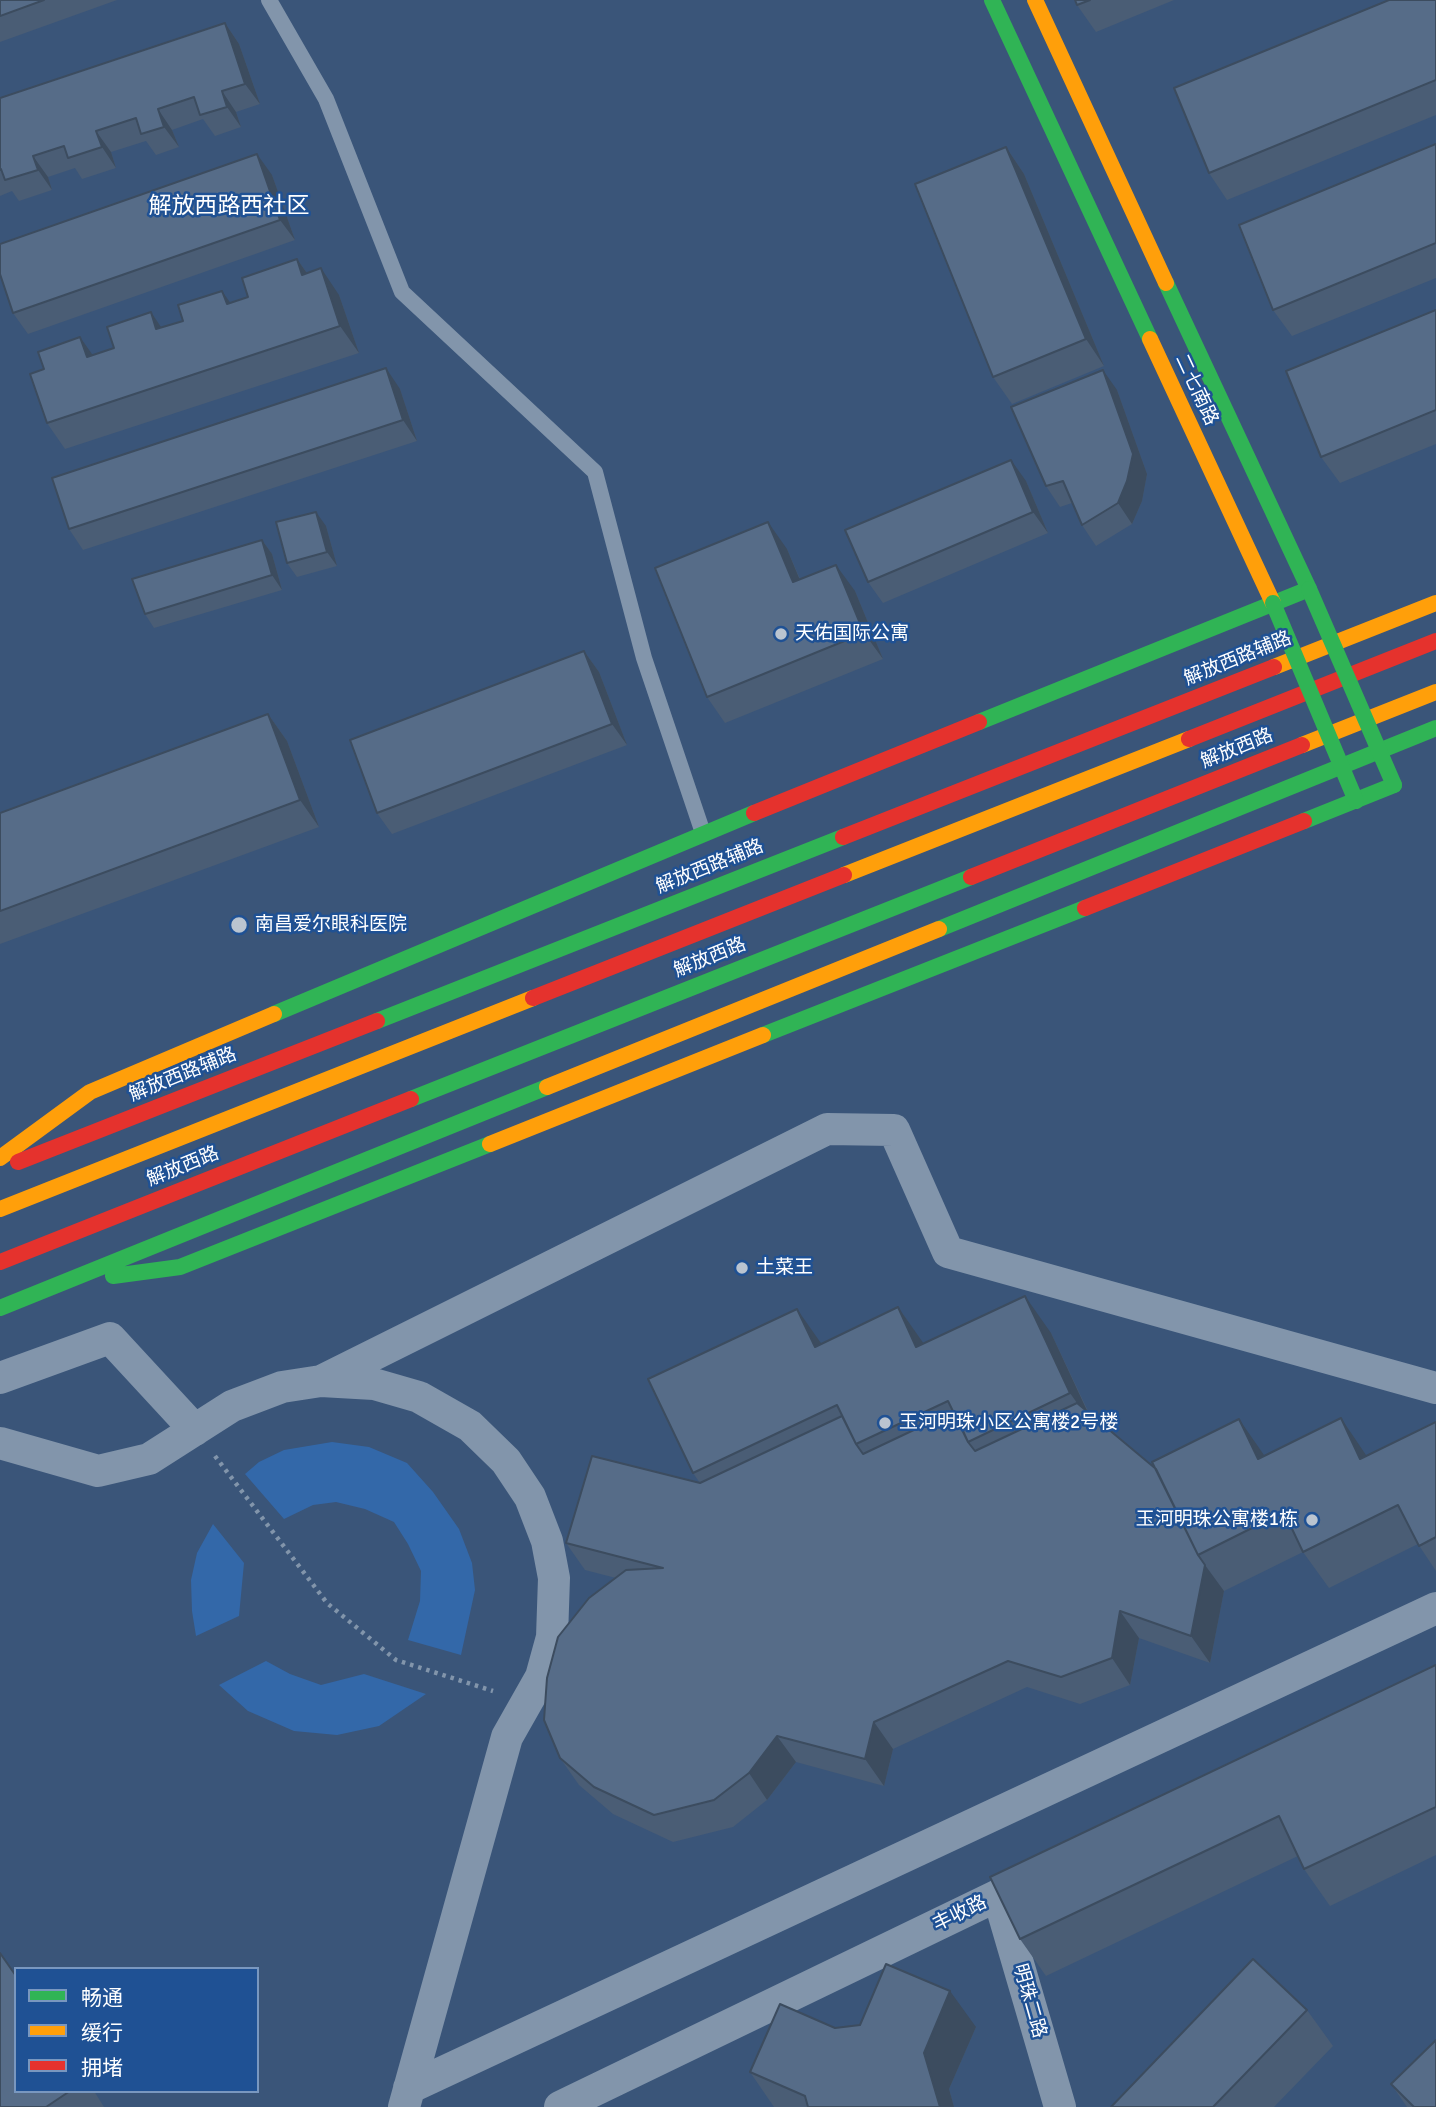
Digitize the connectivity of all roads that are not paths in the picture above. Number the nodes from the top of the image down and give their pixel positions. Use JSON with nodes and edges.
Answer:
{"nodes":[{"id":1,"x":269,"y":0,"type":"edge"},
{"id":2,"x":992,"y":0,"type":"edge"},
{"id":3,"x":1035,"y":0,"type":"edge"},
{"id":4,"x":1309,"y":589,"type":"junction"},
{"id":5,"x":1273,"y":603,"type":"junction"},
{"id":6,"x":1436,"y":603,"type":"edge"},
{"id":7,"x":1436,"y":641,"type":"edge"},
{"id":8,"x":1436,"y":692,"type":"edge"},
{"id":9,"x":1436,"y":728,"type":"edge"},
{"id":10,"x":1356,"y":801,"type":"junction"},
{"id":11,"x":703,"y":833,"type":"junction"},
{"id":12,"x":0,"y":1158,"type":"edge"},
{"id":13,"x":0,"y":1169,"type":"edge"},
{"id":14,"x":0,"y":1209,"type":"edge"},
{"id":15,"x":0,"y":1262,"type":"edge"},
{"id":16,"x":55,"y":1284,"type":"junction"},
{"id":17,"x":0,"y":1307,"type":"edge"},
{"id":18,"x":0,"y":1378,"type":"edge"},
{"id":19,"x":321,"y":1381,"type":"junction"},
{"id":20,"x":1436,"y":1388,"type":"edge"},
{"id":21,"x":195,"y":1430,"type":"junction"},
{"id":22,"x":0,"y":1443,"type":"edge"},
{"id":23,"x":1436,"y":1608,"type":"edge"},
{"id":24,"x":1061,"y":1865,"type":"edge"},
{"id":25,"x":998,"y":1895,"type":"junction"},
{"id":26,"x":406,"y":2098,"type":"edge"},
{"id":27,"x":560,"y":2107,"type":"edge"},
{"id":28,"x":1060,"y":2107,"type":"edge"}],
"edges":[{"from":1,"to":11,"type":"lane"},
{"from":2,"to":5,"type":"main road","name":"二七南路"},
{"from":3,"to":4,"type":"main road","name":"二七南路"},
{"from":4,"to":5,"type":"main road","name":"解放西路辅路"},
{"from":4,"to":10,"type":"main road","name":"二七南路","bridge":true},
{"from":5,"to":10,"type":"main road","name":"二七南路","bridge":true},
{"from":5,"to":11,"type":"main road","name":"解放西路辅路"},
{"from":6,"to":13,"type":"main road","name":"解放西路辅路"},
{"from":7,"to":14,"type":"main road","name":"解放西路"},
{"from":8,"to":15,"type":"main road","name":"解放西路"},
{"from":9,"to":16,"type":"main road"},
{"from":10,"to":16,"type":"main road"},
{"from":11,"to":12,"type":"main road","name":"解放西路辅路"},
{"from":16,"to":17,"type":"main road"},
{"from":18,"to":21,"type":"street"},
{"from":19,"to":20,"type":"street"},
{"from":19,"to":21,"type":"street"},
{"from":19,"to":26,"type":"street"},
{"from":21,"to":22,"type":"street"},
{"from":23,"to":26,"type":"street"},
{"from":24,"to":25,"type":"street","name":"丰收路"},
{"from":25,"to":27,"type":"street","name":"丰收路"},
{"from":25,"to":28,"type":"street","name":"明珠二路"}]}
